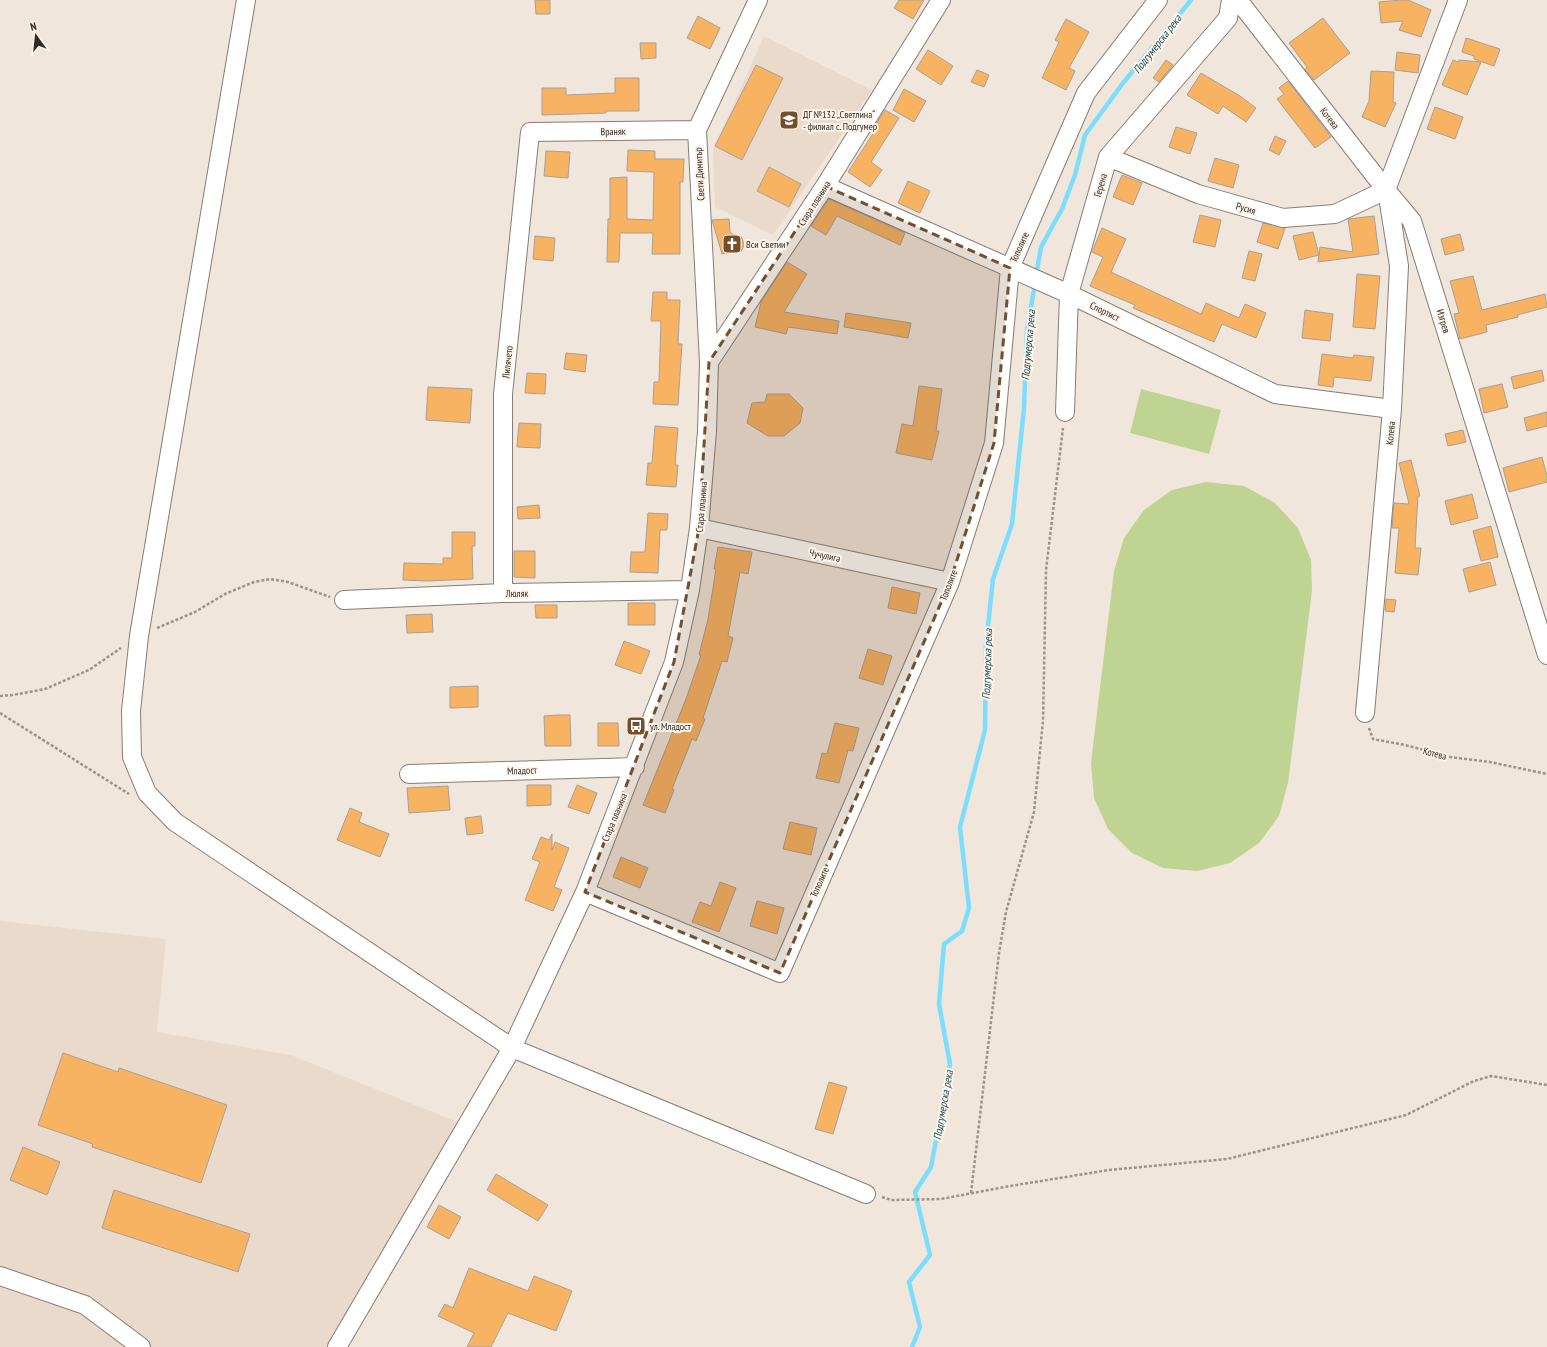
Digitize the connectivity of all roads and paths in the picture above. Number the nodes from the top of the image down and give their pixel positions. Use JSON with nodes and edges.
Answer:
{"nodes":[{"id":1,"x":246,"y":0,"type":"edge"},
{"id":2,"x":758,"y":0,"type":"edge"},
{"id":3,"x":941,"y":0,"type":"edge"},
{"id":4,"x":1158,"y":0,"type":"edge"},
{"id":5,"x":1231,"y":0,"type":"edge"},
{"id":6,"x":1238,"y":0,"type":"edge"},
{"id":7,"x":1458,"y":0,"type":"edge"},
{"id":8,"x":697,"y":130,"type":"junction"},
{"id":9,"x":530,"y":132,"type":"joint"},
{"id":10,"x":1108,"y":156,"type":"junction"},
{"id":11,"x":825,"y":186,"type":"junction"},
{"id":12,"x":1386,"y":190,"type":"junction"},
{"id":13,"x":1010,"y":268,"type":"junction"},
{"id":14,"x":1069,"y":294,"type":"junction"},
{"id":15,"x":709,"y":362,"type":"junction"},
{"id":16,"x":1392,"y":409,"type":"junction"},
{"id":17,"x":1065,"y":412,"type":"joint"},
{"id":18,"x":699,"y":528,"type":"junction"},
{"id":19,"x":950,"y":582,"type":"junction"},
{"id":20,"x":690,"y":590,"type":"junction"},
{"id":21,"x":503,"y":593,"type":"junction"},
{"id":22,"x":344,"y":600,"type":"joint"},
{"id":23,"x":139,"y":636,"type":"junction"},
{"id":24,"x":1547,"y":654,"type":"edge"},
{"id":25,"x":0,"y":696,"type":"edge"},
{"id":26,"x":1365,"y":713,"type":"joint"},
{"id":27,"x":0,"y":714,"type":"edge"},
{"id":28,"x":634,"y":767,"type":"junction"},
{"id":29,"x":408,"y":774,"type":"dead end"},
{"id":30,"x":1547,"y":774,"type":"edge"},
{"id":31,"x":135,"y":797,"type":"dead end"},
{"id":32,"x":585,"y":892,"type":"junction"},
{"id":33,"x":512,"y":1048,"type":"junction"},
{"id":34,"x":1547,"y":1085,"type":"edge"},
{"id":35,"x":971,"y":1193,"type":"junction"},
{"id":36,"x":866,"y":1194,"type":"joint"},
{"id":37,"x":0,"y":1276,"type":"edge"},
{"id":38,"x":141,"y":1347,"type":"edge"},
{"id":39,"x":337,"y":1347,"type":"edge"}],
"edges":[{"from":1,"to":23,"type":"street"},
{"from":2,"to":8,"type":"street","name":"Свети Димитър"},
{"from":3,"to":11,"type":"street","name":"Стара планина"},
{"from":4,"to":13,"type":"street","name":"Тополите"},
{"from":5,"to":10,"type":"street","name":"Герена"},
{"from":6,"to":12,"type":"street","name":"Котева"},
{"from":7,"to":12,"type":"street"},
{"from":8,"to":9,"type":"street","name":"Враняк"},
{"from":8,"to":15,"type":"street","name":"Свети Димитър"},
{"from":9,"to":21,"type":"street","name":"Лилячето"},
{"from":10,"to":12,"type":"street","name":"Русия"},
{"from":10,"to":14,"type":"street","name":"Герена"},
{"from":11,"to":13,"type":"street","name":"Спортист"},
{"from":11,"to":15,"type":"street","name":"Стара планина"},
{"from":12,"to":16,"type":"street","name":"Котева"},
{"from":12,"to":24,"type":"street","name":"Изгрев"},
{"from":13,"to":14,"type":"street","name":"Спортист"},
{"from":13,"to":19,"type":"street","name":"Тополите"},
{"from":14,"to":16,"type":"street","name":"Спортист"},
{"from":14,"to":17,"type":"street","name":"Герена"},
{"from":15,"to":18,"type":"street","name":"Стара планина"},
{"from":16,"to":26,"type":"street","name":"Котева"},
{"from":17,"to":35,"type":"path"},
{"from":18,"to":19,"type":"street","name":"Чучулига"},
{"from":18,"to":20,"type":"street","name":"Стара планина"},
{"from":19,"to":32,"type":"street","name":"Тополите"},
{"from":20,"to":21,"type":"street","name":"Люляк"},
{"from":20,"to":28,"type":"street","name":"Стара планина"},
{"from":21,"to":22,"type":"street","name":"Люляк"},
{"from":22,"to":23,"type":"path"},
{"from":23,"to":25,"type":"path"},
{"from":23,"to":33,"type":"street"},
{"from":26,"to":30,"type":"path","name":"Котева"},
{"from":27,"to":31,"type":"path"},
{"from":28,"to":29,"type":"street","name":"Младост"},
{"from":28,"to":32,"type":"street","name":"Стара планина"},
{"from":32,"to":33,"type":"street","name":"Стара планина"},
{"from":33,"to":36,"type":"street"},
{"from":33,"to":39,"type":"street","name":"Стара планина"},
{"from":34,"to":35,"type":"path"},
{"from":35,"to":36,"type":"path"},
{"from":37,"to":38,"type":"street"}]}
